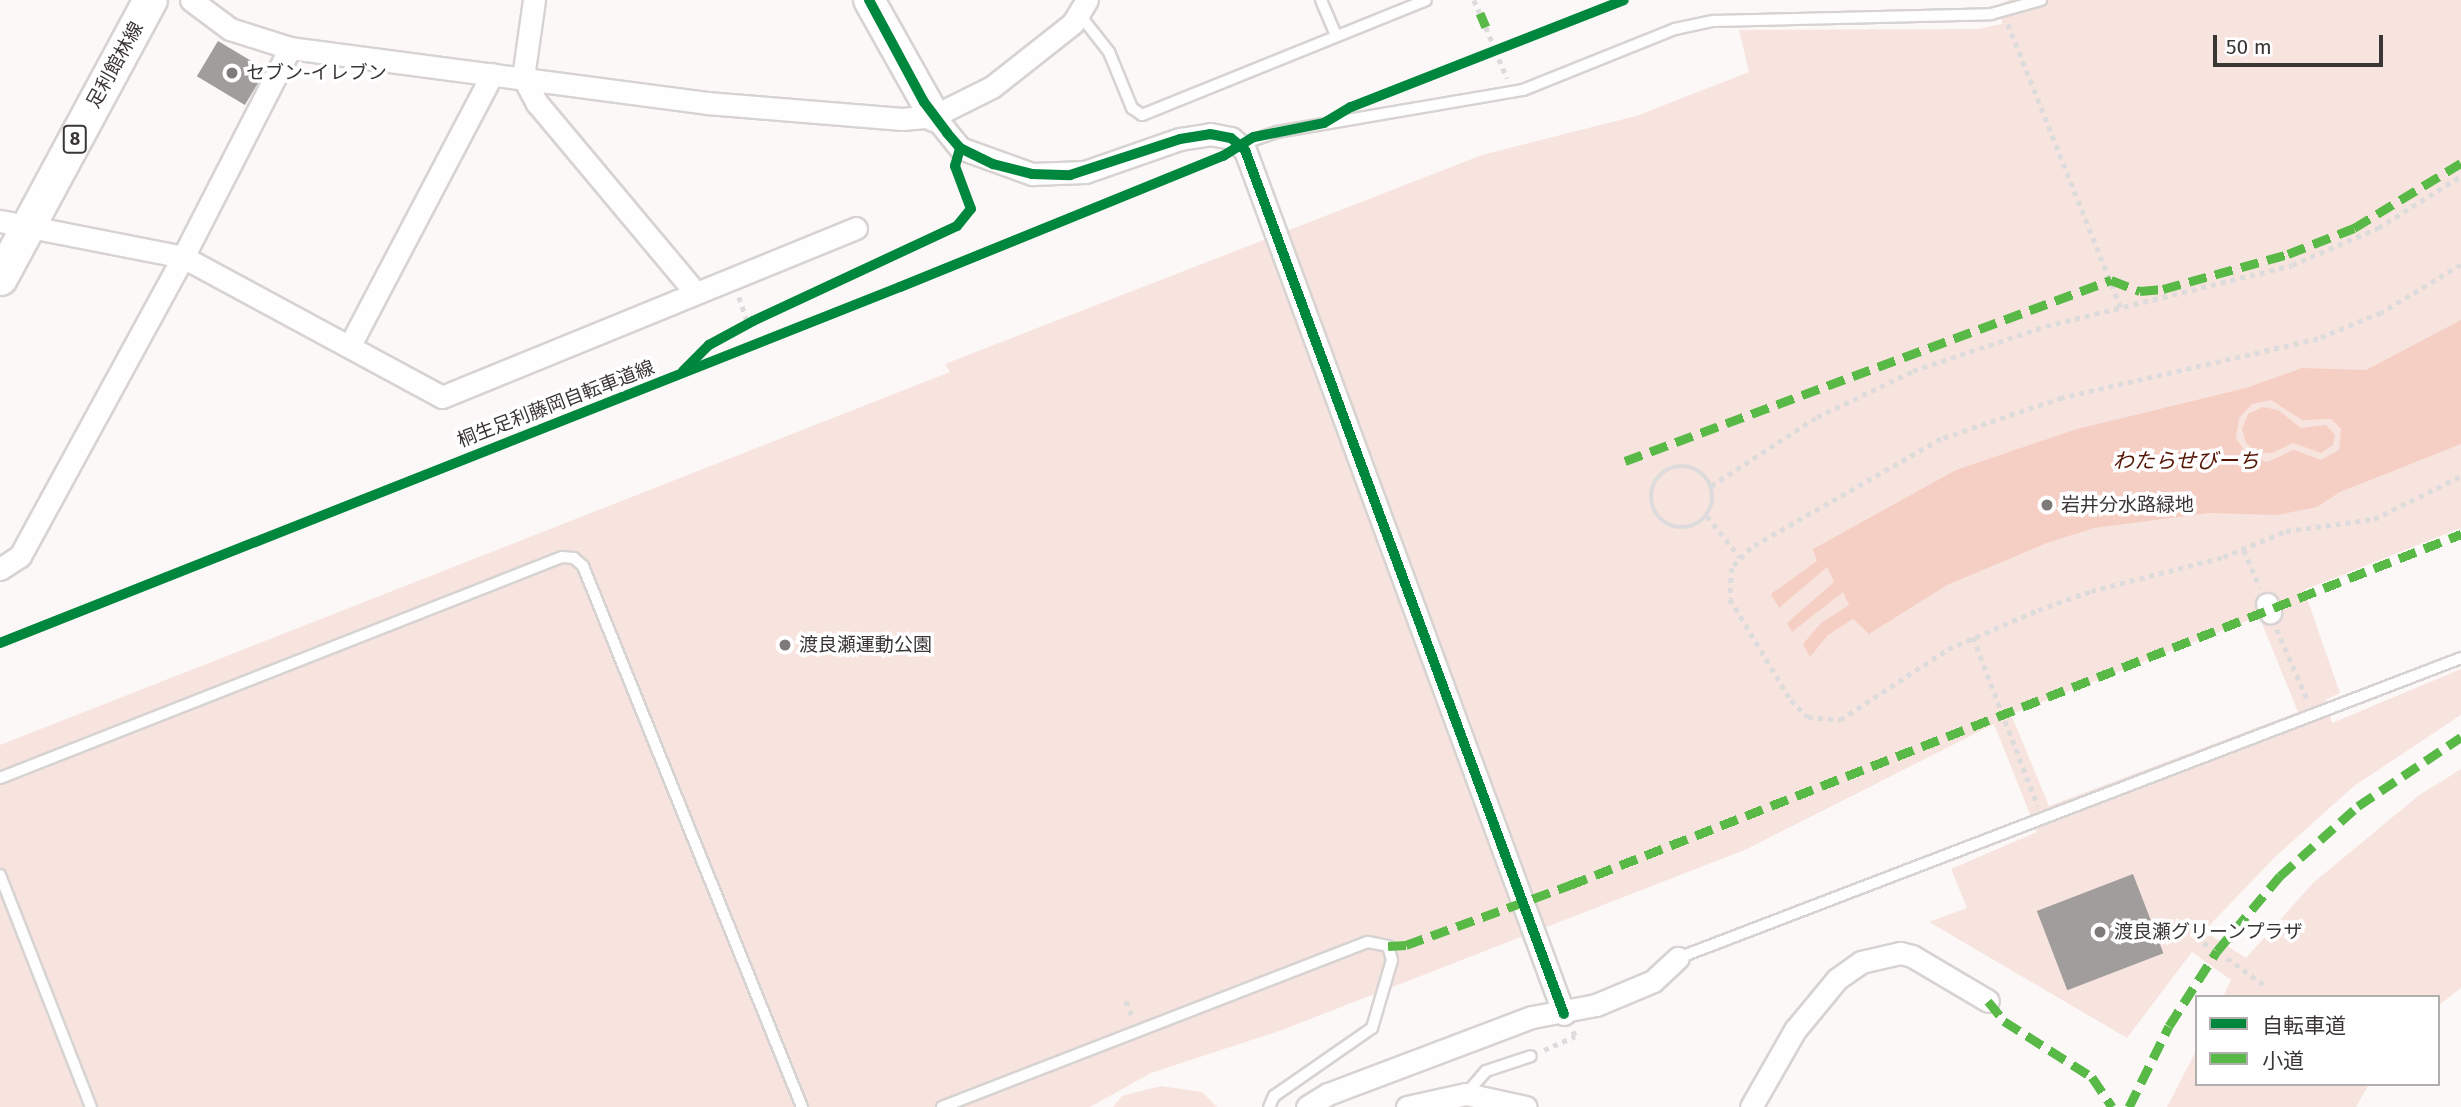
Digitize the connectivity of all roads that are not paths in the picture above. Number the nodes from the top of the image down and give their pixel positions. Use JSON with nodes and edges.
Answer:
{"nodes":[{"id":1,"x":150,"y":0,"type":"edge"},
{"id":2,"x":191,"y":0,"type":"edge"},
{"id":3,"x":534,"y":0,"type":"edge"},
{"id":4,"x":869,"y":0,"type":"edge"},
{"id":5,"x":1321,"y":0,"type":"edge"},
{"id":6,"x":1426,"y":0,"type":"edge"},
{"id":7,"x":2041,"y":0,"type":"edge"},
{"id":8,"x":1083,"y":8,"type":"edge"},
{"id":9,"x":1336,"y":36,"type":"junction"},
{"id":10,"x":290,"y":48,"type":"junction"},
{"id":11,"x":492,"y":74,"type":"junction"},
{"id":12,"x":523,"y":77,"type":"junction"},
{"id":13,"x":934,"y":116,"type":"junction"},
{"id":14,"x":1244,"y":150,"type":"junction"},
{"id":15,"x":14,"y":224,"type":"edge"},
{"id":16,"x":856,"y":228,"type":"dead end"},
{"id":17,"x":183,"y":257,"type":"junction"},
{"id":18,"x":0,"y":278,"type":"edge"},
{"id":19,"x":694,"y":291,"type":"junction"},
{"id":20,"x":350,"y":345,"type":"junction"},
{"id":21,"x":0,"y":569,"type":"edge"},
{"id":22,"x":2461,"y":658,"type":"edge"},
{"id":23,"x":0,"y":778,"type":"edge"},
{"id":24,"x":0,"y":875,"type":"edge"},
{"id":25,"x":1678,"y":958,"type":"joint"},
{"id":26,"x":1988,"y":1001,"type":"dead end"},
{"id":27,"x":1564,"y":1014,"type":"junction"},
{"id":28,"x":1531,"y":1056,"type":"road end"},
{"id":29,"x":1466,"y":1094,"type":"junction"},
{"id":30,"x":91,"y":1107,"type":"edge"},
{"id":31,"x":803,"y":1107,"type":"edge"},
{"id":32,"x":942,"y":1107,"type":"edge"},
{"id":33,"x":1269,"y":1107,"type":"edge"},
{"id":34,"x":1307,"y":1107,"type":"edge"},
{"id":35,"x":1407,"y":1107,"type":"edge"},
{"id":36,"x":1526,"y":1107,"type":"edge"},
{"id":37,"x":1751,"y":1107,"type":"edge"}],
"edges":[{"from":1,"to":15,"type":"main road","name":"足利館林線","number":"8"},
{"from":2,"to":10,"type":"street"},
{"from":3,"to":12,"type":"street"},
{"from":4,"to":13,"type":"street"},
{"from":5,"to":9,"type":"lane"},
{"from":6,"to":9,"type":"lane"},
{"from":7,"to":14,"type":"lane"},
{"from":8,"to":9,"type":"lane"},
{"from":8,"to":13,"type":"street"},
{"from":10,"to":11,"type":"street"},
{"from":10,"to":17,"type":"street"},
{"from":11,"to":12,"type":"street"},
{"from":11,"to":20,"type":"street"},
{"from":12,"to":13,"type":"street"},
{"from":12,"to":19,"type":"street"},
{"from":13,"to":14,"type":"street"},
{"from":14,"to":27,"type":"street"},
{"from":15,"to":17,"type":"street"},
{"from":15,"to":18,"type":"main road","name":"足利館林線","number":"8"},
{"from":16,"to":19,"type":"street"},
{"from":17,"to":20,"type":"street"},
{"from":17,"to":21,"type":"street"},
{"from":19,"to":20,"type":"street"},
{"from":22,"to":25,"type":"lane"},
{"from":23,"to":31,"type":"lane"},
{"from":24,"to":30,"type":"lane"},
{"from":25,"to":27,"type":"street"},
{"from":26,"to":37,"type":"street"},
{"from":27,"to":34,"type":"street"},
{"from":28,"to":29,"type":"lane"},
{"from":29,"to":35,"type":"street"},
{"from":29,"to":36,"type":"street"},
{"from":32,"to":33,"type":"lane"}]}
